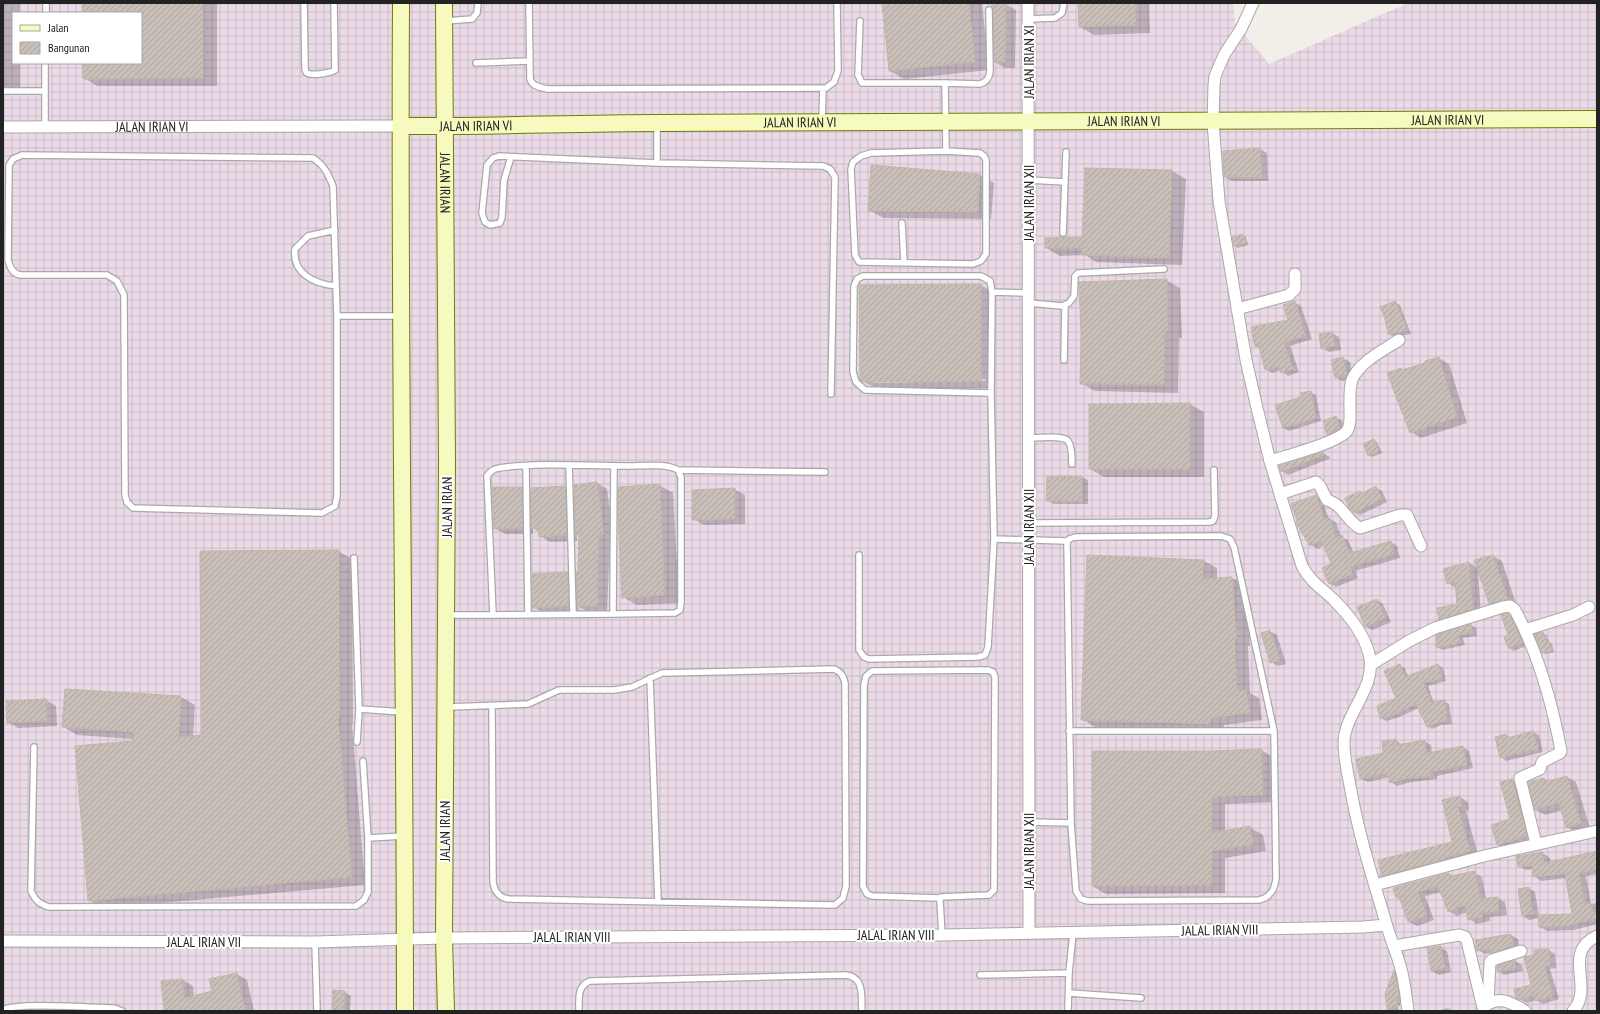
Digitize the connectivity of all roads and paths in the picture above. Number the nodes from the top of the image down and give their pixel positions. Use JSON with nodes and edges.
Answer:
{"nodes":[{"id":1,"x":304,"y":3,"type":"edge"},
{"id":2,"x":334,"y":3,"type":"edge"},
{"id":3,"x":401,"y":3,"type":"edge"},
{"id":4,"x":444,"y":3,"type":"edge"},
{"id":5,"x":478,"y":3,"type":"edge"},
{"id":6,"x":529,"y":3,"type":"edge"},
{"id":7,"x":837,"y":3,"type":"edge"},
{"id":8,"x":1028,"y":3,"type":"edge"},
{"id":9,"x":1064,"y":3,"type":"edge"},
{"id":10,"x":1254,"y":3,"type":"edge"},
{"id":11,"x":989,"y":10,"type":"dead end"},
{"id":12,"x":1028,"y":19,"type":"junction"},
{"id":13,"x":444,"y":21,"type":"junction"},
{"id":14,"x":860,"y":21,"type":"dead end"},
{"id":15,"x":529,"y":61,"type":"junction"},
{"id":16,"x":476,"y":63,"type":"dead end"},
{"id":17,"x":45,"y":64,"type":"edge"},
{"id":18,"x":945,"y":83,"type":"junction"},
{"id":19,"x":823,"y":88,"type":"junction"},
{"id":20,"x":3,"y":91,"type":"edge"},
{"id":21,"x":45,"y":91,"type":"junction"},
{"id":22,"x":1597,"y":119,"type":"edge"},
{"id":23,"x":1029,"y":121,"type":"junction"},
{"id":24,"x":1212,"y":122,"type":"junction"},
{"id":25,"x":657,"y":123,"type":"junction"},
{"id":26,"x":822,"y":123,"type":"junction"},
{"id":27,"x":945,"y":123,"type":"junction"},
{"id":28,"x":400,"y":126,"type":"junction"},
{"id":29,"x":3,"y":127,"type":"edge"},
{"id":30,"x":45,"y":127,"type":"junction"},
{"id":31,"x":445,"y":127,"type":"junction"},
{"id":32,"x":946,"y":151,"type":"junction"},
{"id":33,"x":1066,"y":152,"type":"dead end"},
{"id":34,"x":510,"y":156,"type":"junction"},
{"id":35,"x":657,"y":163,"type":"junction"},
{"id":36,"x":1029,"y":180,"type":"junction"},
{"id":37,"x":1065,"y":182,"type":"junction"},
{"id":38,"x":902,"y":223,"type":"dead end"},
{"id":39,"x":335,"y":230,"type":"junction"},
{"id":40,"x":1063,"y":233,"type":"dead end"},
{"id":41,"x":904,"y":263,"type":"junction"},
{"id":42,"x":1164,"y":269,"type":"dead end"},
{"id":43,"x":1294,"y":274,"type":"dead end"},
{"id":44,"x":336,"y":286,"type":"junction"},
{"id":45,"x":992,"y":292,"type":"junction"},
{"id":46,"x":1029,"y":298,"type":"junction"},
{"id":47,"x":1065,"y":305,"type":"junction"},
{"id":48,"x":1237,"y":309,"type":"junction"},
{"id":49,"x":337,"y":316,"type":"junction"},
{"id":50,"x":400,"y":316,"type":"junction"},
{"id":51,"x":1399,"y":340,"type":"dead end"},
{"id":52,"x":1064,"y":360,"type":"dead end"},
{"id":53,"x":991,"y":393,"type":"junction"},
{"id":54,"x":831,"y":394,"type":"dead end"},
{"id":55,"x":1029,"y":438,"type":"junction"},
{"id":56,"x":1270,"y":461,"type":"junction"},
{"id":57,"x":1072,"y":464,"type":"dead end"},
{"id":58,"x":569,"y":465,"type":"junction"},
{"id":59,"x":526,"y":466,"type":"junction"},
{"id":60,"x":614,"y":466,"type":"junction"},
{"id":61,"x":678,"y":470,"type":"junction"},
{"id":62,"x":1214,"y":470,"type":"dead end"},
{"id":63,"x":825,"y":472,"type":"dead end"},
{"id":64,"x":1280,"y":494,"type":"junction"},
{"id":65,"x":1029,"y":522,"type":"junction"},
{"id":66,"x":994,"y":539,"type":"junction"},
{"id":67,"x":1029,"y":540,"type":"junction"},
{"id":68,"x":1068,"y":541,"type":"junction"},
{"id":69,"x":1421,"y":546,"type":"dead end"},
{"id":70,"x":859,"y":555,"type":"dead end"},
{"id":71,"x":354,"y":558,"type":"dead end"},
{"id":72,"x":1589,"y":607,"type":"dead end"},
{"id":73,"x":528,"y":614,"type":"junction"},
{"id":74,"x":573,"y":614,"type":"junction"},
{"id":75,"x":613,"y":614,"type":"junction"},
{"id":76,"x":447,"y":615,"type":"junction"},
{"id":77,"x":493,"y":615,"type":"junction"},
{"id":78,"x":1525,"y":630,"type":"junction"},
{"id":79,"x":1372,"y":664,"type":"junction"},
{"id":80,"x":650,"y":678,"type":"junction"},
{"id":81,"x":492,"y":706,"type":"junction"},
{"id":82,"x":445,"y":707,"type":"junction"},
{"id":83,"x":359,"y":709,"type":"junction"},
{"id":84,"x":404,"y":712,"type":"junction"},
{"id":85,"x":1069,"y":731,"type":"junction"},
{"id":86,"x":1274,"y":731,"type":"junction"},
{"id":87,"x":357,"y":742,"type":"dead end"},
{"id":88,"x":34,"y":747,"type":"dead end"},
{"id":89,"x":363,"y":761,"type":"dead end"},
{"id":90,"x":1029,"y":822,"type":"junction"},
{"id":91,"x":1071,"y":823,"type":"junction"},
{"id":92,"x":1597,"y":832,"type":"edge"},
{"id":93,"x":405,"y":836,"type":"junction"},
{"id":94,"x":368,"y":838,"type":"junction"},
{"id":95,"x":1536,"y":844,"type":"junction"},
{"id":96,"x":1375,"y":885,"type":"junction"},
{"id":97,"x":940,"y":898,"type":"junction"},
{"id":98,"x":658,"y":902,"type":"junction"},
{"id":99,"x":1386,"y":925,"type":"junction"},
{"id":100,"x":1029,"y":933,"type":"junction"},
{"id":101,"x":1073,"y":933,"type":"junction"},
{"id":102,"x":942,"y":935,"type":"junction"},
{"id":103,"x":1597,"y":936,"type":"edge"},
{"id":104,"x":444,"y":938,"type":"junction"},
{"id":105,"x":3,"y":940,"type":"edge"},
{"id":106,"x":405,"y":940,"type":"junction"},
{"id":107,"x":315,"y":942,"type":"junction"},
{"id":108,"x":1394,"y":946,"type":"junction"},
{"id":109,"x":1521,"y":951,"type":"dead end"},
{"id":110,"x":1069,"y":973,"type":"junction"},
{"id":111,"x":980,"y":975,"type":"dead end"},
{"id":112,"x":1069,"y":993,"type":"junction"},
{"id":113,"x":1141,"y":998,"type":"dead end"},
{"id":114,"x":1484,"y":1008,"type":"edge"},
{"id":115,"x":3,"y":1010,"type":"edge"},
{"id":116,"x":122,"y":1011,"type":"edge"},
{"id":117,"x":317,"y":1011,"type":"edge"},
{"id":118,"x":405,"y":1011,"type":"edge"},
{"id":119,"x":446,"y":1011,"type":"edge"},
{"id":120,"x":579,"y":1011,"type":"edge"},
{"id":121,"x":862,"y":1011,"type":"edge"},
{"id":122,"x":1068,"y":1011,"type":"edge"},
{"id":123,"x":1408,"y":1011,"type":"edge"},
{"id":124,"x":1525,"y":1011,"type":"edge"},
{"id":125,"x":1573,"y":1011,"type":"edge"}],
"edges":[{"from":1,"to":2,"type":"lane"},
{"from":3,"to":28,"type":"street"},
{"from":4,"to":13,"type":"street","name":"JALAN IRIAN"},
{"from":5,"to":13,"type":"lane"},
{"from":6,"to":15,"type":"lane"},
{"from":7,"to":19,"type":"lane"},
{"from":8,"to":12,"type":"street","name":"JALAN IRIAN XI"},
{"from":9,"to":12,"type":"lane"},
{"from":10,"to":24,"type":"street"},
{"from":11,"to":18,"type":"lane"},
{"from":12,"to":23,"type":"street","name":"JALAN IRIAN XI"},
{"from":13,"to":31,"type":"street","name":"JALAN IRIAN"},
{"from":14,"to":18,"type":"lane"},
{"from":15,"to":16,"type":"lane"},
{"from":15,"to":19,"type":"lane"},
{"from":17,"to":21,"type":"lane"},
{"from":18,"to":27,"type":"lane"},
{"from":19,"to":26,"type":"lane"},
{"from":20,"to":21,"type":"lane"},
{"from":21,"to":30,"type":"lane"},
{"from":22,"to":24,"type":"street","name":"JALAN IRIAN VI"},
{"from":23,"to":24,"type":"street","name":"JALAN IRIAN VI"},
{"from":23,"to":27,"type":"street","name":"JALAN IRIAN VI"},
{"from":23,"to":36,"type":"street","name":"JALAN IRIAN XII"},
{"from":24,"to":48,"type":"street"},
{"from":25,"to":26,"type":"street","name":"JALAN IRIAN VI"},
{"from":25,"to":31,"type":"street","name":"JALAN IRIAN VI"},
{"from":25,"to":35,"type":"lane"},
{"from":26,"to":27,"type":"street","name":"JALAN IRIAN VI"},
{"from":27,"to":32,"type":"lane"},
{"from":28,"to":30,"type":"street","name":"JALAN IRIAN VI"},
{"from":28,"to":31,"type":"street","name":"JALAN IRIAN VI"},
{"from":28,"to":50,"type":"street"},
{"from":29,"to":30,"type":"street","name":"JALAN IRIAN VI"},
{"from":31,"to":76,"type":"street","name":"JALAN IRIAN"},
{"from":32,"to":41,"type":"lane"},
{"from":32,"to":41,"type":"lane"},
{"from":33,"to":37,"type":"lane"},
{"from":34,"to":34,"type":"lane"},
{"from":34,"to":35,"type":"lane"},
{"from":35,"to":54,"type":"lane"},
{"from":36,"to":37,"type":"lane"},
{"from":36,"to":46,"type":"street","name":"JALAN IRIAN XII"},
{"from":37,"to":40,"type":"lane"},
{"from":38,"to":41,"type":"lane"},
{"from":39,"to":44,"type":"lane"},
{"from":39,"to":44,"type":"lane"},
{"from":39,"to":49,"type":"lane"},
{"from":42,"to":47,"type":"lane"},
{"from":43,"to":48,"type":"street"},
{"from":44,"to":49,"type":"lane"},
{"from":45,"to":46,"type":"lane"},
{"from":45,"to":53,"type":"lane"},
{"from":45,"to":53,"type":"lane"},
{"from":46,"to":47,"type":"lane"},
{"from":46,"to":55,"type":"street","name":"JALAN IRIAN XII"},
{"from":47,"to":52,"type":"lane"},
{"from":48,"to":56,"type":"street"},
{"from":49,"to":50,"type":"lane"},
{"from":50,"to":84,"type":"street"},
{"from":51,"to":56,"type":"street"},
{"from":53,"to":66,"type":"lane"},
{"from":55,"to":57,"type":"lane"},
{"from":55,"to":65,"type":"street","name":"JALAN IRIAN XII"},
{"from":56,"to":64,"type":"street"},
{"from":58,"to":59,"type":"lane"},
{"from":58,"to":60,"type":"lane"},
{"from":58,"to":74,"type":"lane"},
{"from":59,"to":73,"type":"lane"},
{"from":59,"to":77,"type":"lane"},
{"from":60,"to":61,"type":"lane"},
{"from":60,"to":75,"type":"lane"},
{"from":61,"to":63,"type":"lane"},
{"from":61,"to":75,"type":"lane"},
{"from":62,"to":65,"type":"lane"},
{"from":64,"to":69,"type":"street"},
{"from":64,"to":79,"type":"street"},
{"from":65,"to":67,"type":"street","name":"JALAN IRIAN XII"},
{"from":66,"to":67,"type":"lane"},
{"from":66,"to":70,"type":"lane"},
{"from":67,"to":68,"type":"lane"},
{"from":67,"to":90,"type":"street","name":"JALAN IRIAN XII"},
{"from":68,"to":85,"type":"lane"},
{"from":68,"to":86,"type":"lane"},
{"from":71,"to":83,"type":"lane"},
{"from":72,"to":78,"type":"street"},
{"from":73,"to":74,"type":"lane"},
{"from":73,"to":77,"type":"lane"},
{"from":74,"to":75,"type":"lane"},
{"from":76,"to":77,"type":"lane"},
{"from":76,"to":82,"type":"street","name":"JALAN IRIAN"},
{"from":78,"to":79,"type":"street"},
{"from":78,"to":95,"type":"street"},
{"from":79,"to":96,"type":"street"},
{"from":80,"to":81,"type":"lane"},
{"from":80,"to":98,"type":"lane"},
{"from":80,"to":98,"type":"lane"},
{"from":81,"to":82,"type":"lane"},
{"from":81,"to":98,"type":"lane"},
{"from":82,"to":104,"type":"street","name":"JALAN IRIAN"},
{"from":83,"to":84,"type":"lane"},
{"from":83,"to":87,"type":"lane"},
{"from":84,"to":93,"type":"street"},
{"from":85,"to":86,"type":"lane"},
{"from":85,"to":91,"type":"lane"},
{"from":86,"to":91,"type":"lane"},
{"from":88,"to":94,"type":"lane"},
{"from":89,"to":94,"type":"lane"},
{"from":90,"to":91,"type":"lane"},
{"from":90,"to":100,"type":"street","name":"JALAN IRIAN XII"},
{"from":92,"to":95,"type":"street"},
{"from":93,"to":94,"type":"lane"},
{"from":93,"to":106,"type":"street"},
{"from":95,"to":96,"type":"street"},
{"from":96,"to":99,"type":"street"},
{"from":97,"to":97,"type":"lane"},
{"from":97,"to":102,"type":"lane"},
{"from":99,"to":101,"type":"street","name":"JALAL IRIAN VIII"},
{"from":99,"to":108,"type":"street"},
{"from":100,"to":101,"type":"street","name":"JALAL IRIAN VIII"},
{"from":100,"to":102,"type":"street","name":"JALAL IRIAN VIII"},
{"from":101,"to":110,"type":"lane"},
{"from":102,"to":104,"type":"street","name":"JALAL IRIAN VIII"},
{"from":103,"to":125,"type":"street"},
{"from":104,"to":106,"type":"street","name":"JALAL IRIAN VIII"},
{"from":104,"to":119,"type":"street","name":"JALAN IRIAN"},
{"from":105,"to":107,"type":"street","name":"JALAL IRIAN VII"},
{"from":106,"to":107,"type":"street","name":"JALAL IRIAN VII"},
{"from":106,"to":118,"type":"street"},
{"from":107,"to":117,"type":"lane"},
{"from":108,"to":114,"type":"street"},
{"from":108,"to":123,"type":"street"},
{"from":109,"to":114,"type":"street"},
{"from":110,"to":111,"type":"lane"},
{"from":110,"to":112,"type":"lane"},
{"from":112,"to":113,"type":"lane"},
{"from":112,"to":122,"type":"lane"},
{"from":114,"to":124,"type":"street"},
{"from":115,"to":116,"type":"lane"},
{"from":120,"to":121,"type":"lane"}]}
